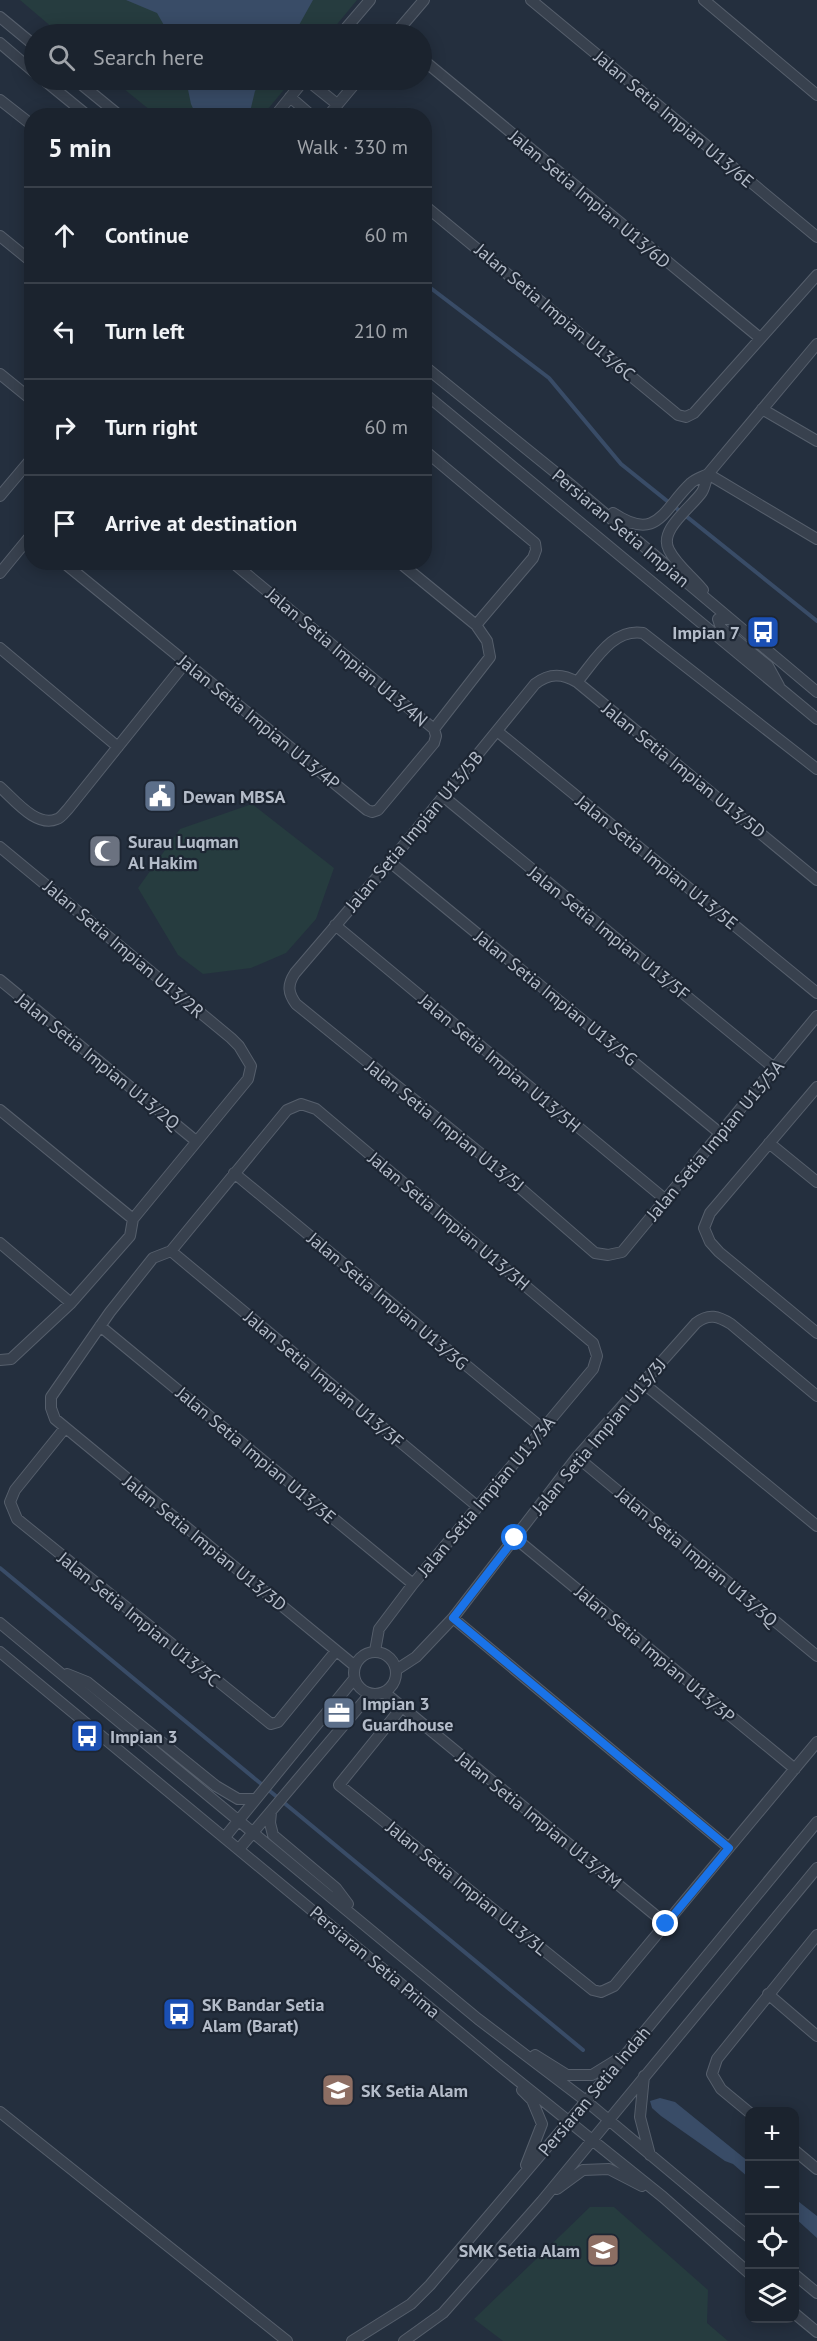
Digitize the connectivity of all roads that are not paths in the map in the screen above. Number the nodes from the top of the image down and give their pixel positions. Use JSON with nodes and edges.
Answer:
{"nodes":[{"id":1,"x":370,"y":0,"type":"edge"},
{"id":2,"x":424,"y":0,"type":"edge"},
{"id":3,"x":531,"y":0,"type":"edge"},
{"id":4,"x":704,"y":0,"type":"edge"},
{"id":5,"x":0,"y":16,"type":"edge"},
{"id":6,"x":350,"y":24,"type":"edge"},
{"id":7,"x":404,"y":24,"type":"edge"},
{"id":8,"x":24,"y":36,"type":"edge"},
{"id":9,"x":0,"y":43,"type":"edge"},
{"id":10,"x":24,"y":63,"type":"edge"},
{"id":11,"x":432,"y":66,"type":"edge"},
{"id":12,"x":56,"y":90,"type":"edge"},
{"id":13,"x":88,"y":90,"type":"edge"},
{"id":14,"x":297,"y":90,"type":"edge"},
{"id":15,"x":319,"y":90,"type":"edge"},
{"id":16,"x":349,"y":90,"type":"edge"},
{"id":17,"x":817,"y":95,"type":"edge"},
{"id":18,"x":290,"y":97,"type":"junction"},
{"id":19,"x":0,"y":99,"type":"edge"},
{"id":20,"x":337,"y":104,"type":"junction"},
{"id":21,"x":78,"y":108,"type":"edge"},
{"id":22,"x":110,"y":108,"type":"edge"},
{"id":23,"x":281,"y":108,"type":"edge"},
{"id":24,"x":303,"y":108,"type":"edge"},
{"id":25,"x":334,"y":108,"type":"edge"},
{"id":26,"x":24,"y":118,"type":"edge"},
{"id":27,"x":432,"y":212,"type":"edge"},
{"id":28,"x":0,"y":236,"type":"edge"},
{"id":29,"x":817,"y":237,"type":"edge"},
{"id":30,"x":24,"y":256,"type":"edge"},
{"id":31,"x":817,"y":275,"type":"edge"},
{"id":32,"x":760,"y":338,"type":"junction"},
{"id":33,"x":817,"y":344,"type":"edge"},
{"id":34,"x":432,"y":372,"type":"edge"},
{"id":35,"x":0,"y":374,"type":"edge"},
{"id":36,"x":24,"y":394,"type":"edge"},
{"id":37,"x":432,"y":400,"type":"edge"},
{"id":38,"x":762,"y":409,"type":"junction"},
{"id":39,"x":817,"y":441,"type":"edge"},
{"id":40,"x":432,"y":457,"type":"edge"},
{"id":41,"x":24,"y":468,"type":"edge"},
{"id":42,"x":708,"y":474,"type":"junction"},
{"id":43,"x":571,"y":485,"type":"junction"},
{"id":44,"x":0,"y":496,"type":"edge"},
{"id":45,"x":817,"y":538,"type":"edge"},
{"id":46,"x":24,"y":544,"type":"edge"},
{"id":47,"x":73,"y":570,"type":"edge"},
{"id":48,"x":242,"y":570,"type":"edge"},
{"id":49,"x":409,"y":570,"type":"edge"},
{"id":50,"x":0,"y":573,"type":"edge"},
{"id":51,"x":716,"y":607,"type":"junction"},
{"id":52,"x":730,"y":619,"type":"junction"},
{"id":53,"x":476,"y":625,"type":"junction"},
{"id":54,"x":0,"y":648,"type":"edge"},
{"id":55,"x":186,"y":662,"type":"junction"},
{"id":56,"x":545,"y":676,"type":"joint"},
{"id":57,"x":577,"y":682,"type":"junction"},
{"id":58,"x":782,"y":692,"type":"junction"},
{"id":59,"x":817,"y":692,"type":"edge"},
{"id":60,"x":817,"y":719,"type":"edge"},
{"id":61,"x":434,"y":729,"type":"junction"},
{"id":62,"x":497,"y":731,"type":"junction"},
{"id":63,"x":118,"y":747,"type":"junction"},
{"id":64,"x":817,"y":769,"type":"edge"},
{"id":65,"x":0,"y":787,"type":"edge"},
{"id":66,"x":444,"y":797,"type":"junction"},
{"id":67,"x":0,"y":847,"type":"edge"},
{"id":68,"x":390,"y":862,"type":"junction"},
{"id":69,"x":817,"y":880,"type":"edge"},
{"id":70,"x":335,"y":925,"type":"junction"},
{"id":71,"x":0,"y":980,"type":"edge"},
{"id":72,"x":289,"y":988,"type":"joint"},
{"id":73,"x":817,"y":993,"type":"edge"},
{"id":74,"x":817,"y":1016,"type":"edge"},
{"id":75,"x":774,"y":1068,"type":"junction"},
{"id":76,"x":817,"y":1087,"type":"edge"},
{"id":77,"x":0,"y":1110,"type":"edge"},
{"id":78,"x":721,"y":1134,"type":"junction"},
{"id":79,"x":196,"y":1141,"type":"junction"},
{"id":80,"x":770,"y":1143,"type":"junction"},
{"id":81,"x":234,"y":1173,"type":"junction"},
{"id":82,"x":817,"y":1182,"type":"edge"},
{"id":83,"x":666,"y":1200,"type":"junction"},
{"id":84,"x":133,"y":1220,"type":"junction"},
{"id":85,"x":0,"y":1243,"type":"edge"},
{"id":86,"x":171,"y":1251,"type":"junction"},
{"id":87,"x":608,"y":1255,"type":"joint"},
{"id":88,"x":71,"y":1303,"type":"junction"},
{"id":89,"x":100,"y":1326,"type":"junction"},
{"id":90,"x":817,"y":1333,"type":"edge"},
{"id":91,"x":593,"y":1343,"type":"joint"},
{"id":92,"x":0,"y":1360,"type":"edge"},
{"id":93,"x":643,"y":1383,"type":"junction"},
{"id":94,"x":817,"y":1396,"type":"edge"},
{"id":95,"x":65,"y":1428,"type":"junction"},
{"id":96,"x":542,"y":1428,"type":"junction"},
{"id":97,"x":578,"y":1457,"type":"junction"},
{"id":98,"x":477,"y":1506,"type":"junction"},
{"id":99,"x":817,"y":1526,"type":"edge"},
{"id":100,"x":515,"y":1538,"type":"junction"},
{"id":101,"x":413,"y":1584,"type":"junction"},
{"id":102,"x":453,"y":1618,"type":"junction"},
{"id":103,"x":0,"y":1623,"type":"edge"},
{"id":104,"x":336,"y":1651,"type":"junction"},
{"id":105,"x":375,"y":1651,"type":"junction"},
{"id":106,"x":0,"y":1652,"type":"edge"},
{"id":107,"x":817,"y":1656,"type":"edge"},
{"id":108,"x":355,"y":1666,"type":"junction"},
{"id":109,"x":57,"y":1670,"type":"junction"},
{"id":110,"x":396,"y":1670,"type":"junction"},
{"id":111,"x":354,"y":1679,"type":"junction"},
{"id":112,"x":384,"y":1692,"type":"junction"},
{"id":113,"x":370,"y":1694,"type":"junction"},
{"id":114,"x":402,"y":1707,"type":"junction"},
{"id":115,"x":817,"y":1742,"type":"edge"},
{"id":116,"x":795,"y":1769,"type":"junction"},
{"id":117,"x":256,"y":1799,"type":"junction"},
{"id":118,"x":271,"y":1812,"type":"junction"},
{"id":119,"x":238,"y":1821,"type":"junction"},
{"id":120,"x":817,"y":1822,"type":"edge"},
{"id":121,"x":253,"y":1833,"type":"junction"},
{"id":122,"x":225,"y":1837,"type":"junction"},
{"id":123,"x":729,"y":1848,"type":"junction"},
{"id":124,"x":239,"y":1849,"type":"junction"},
{"id":125,"x":817,"y":1868,"type":"edge"},
{"id":126,"x":356,"y":1916,"type":"junction"},
{"id":127,"x":666,"y":1924,"type":"junction"},
{"id":128,"x":817,"y":1935,"type":"edge"},
{"id":129,"x":768,"y":1994,"type":"junction"},
{"id":130,"x":478,"y":2019,"type":"junction"},
{"id":131,"x":817,"y":2036,"type":"edge"},
{"id":132,"x":626,"y":2054,"type":"junction"},
{"id":133,"x":500,"y":2066,"type":"junction"},
{"id":134,"x":644,"y":2076,"type":"junction"},
{"id":135,"x":586,"y":2101,"type":"junction"},
{"id":136,"x":745,"y":2109,"type":"edge"},
{"id":137,"x":0,"y":2112,"type":"edge"},
{"id":138,"x":569,"y":2120,"type":"junction"},
{"id":139,"x":608,"y":2121,"type":"junction"},
{"id":140,"x":592,"y":2140,"type":"junction"},
{"id":141,"x":799,"y":2153,"type":"edge"},
{"id":142,"x":650,"y":2156,"type":"junction"},
{"id":143,"x":817,"y":2169,"type":"edge"},
{"id":144,"x":523,"y":2174,"type":"junction"},
{"id":145,"x":663,"y":2197,"type":"junction"},
{"id":146,"x":542,"y":2200,"type":"junction"},
{"id":147,"x":745,"y":2234,"type":"edge"},
{"id":148,"x":745,"y":2270,"type":"edge"},
{"id":149,"x":799,"y":2277,"type":"edge"},
{"id":150,"x":817,"y":2293,"type":"edge"},
{"id":151,"x":799,"y":2316,"type":"edge"},
{"id":152,"x":817,"y":2332,"type":"edge"},
{"id":153,"x":287,"y":2341,"type":"edge"},
{"id":154,"x":352,"y":2341,"type":"edge"},
{"id":155,"x":404,"y":2341,"type":"edge"}],
"edges":[{"from":1,"to":6,"type":"street"},
{"from":2,"to":7,"type":"street"},
{"from":3,"to":29,"type":"street","name":"Jalan Setia Impian U13/6E"},
{"from":4,"to":17,"type":"street"},
{"from":5,"to":8,"type":"street"},
{"from":9,"to":10,"type":"street"},
{"from":11,"to":32,"type":"street","name":"Jalan Setia Impian U13/6D"},
{"from":12,"to":21,"type":"street"},
{"from":13,"to":22,"type":"street"},
{"from":14,"to":18,"type":"street"},
{"from":15,"to":20,"type":"street"},
{"from":16,"to":20,"type":"street"},
{"from":18,"to":23,"type":"street"},
{"from":18,"to":24,"type":"street"},
{"from":19,"to":26,"type":"street"},
{"from":20,"to":25,"type":"street"},
{"from":27,"to":32,"type":"street","name":"Jalan Setia Impian U13/6C"},
{"from":28,"to":30,"type":"street"},
{"from":31,"to":32,"type":"street"},
{"from":33,"to":38,"type":"street"},
{"from":34,"to":43,"type":"street","name":"Persiaran Setia Impian"},
{"from":35,"to":36,"type":"street"},
{"from":37,"to":58,"type":"street","name":"Persiaran Setia Impian"},
{"from":38,"to":39,"type":"street"},
{"from":38,"to":42,"type":"street"},
{"from":40,"to":53,"type":"street"},
{"from":41,"to":44,"type":"street"},
{"from":42,"to":43,"type":"street"},
{"from":42,"to":45,"type":"street"},
{"from":42,"to":51,"type":"street"},
{"from":43,"to":51,"type":"street","name":"Persiaran Setia Impian"},
{"from":46,"to":50,"type":"street"},
{"from":47,"to":55,"type":"street","name":"Jalan Setia Impian U13/4P"},
{"from":48,"to":61,"type":"street","name":"Jalan Setia Impian U13/4N"},
{"from":49,"to":53,"type":"street"},
{"from":51,"to":52,"type":"street","name":"Persiaran Setia Impian"},
{"from":52,"to":58,"type":"street"},
{"from":52,"to":59,"type":"street","name":"Persiaran Setia Impian"},
{"from":53,"to":61,"type":"street"},
{"from":54,"to":63,"type":"street"},
{"from":55,"to":61,"type":"street","name":"Jalan Setia Impian U13/4P"},
{"from":55,"to":63,"type":"street"},
{"from":56,"to":57,"type":"street","name":"Jalan Setia Impian U13/5D"},
{"from":56,"to":62,"type":"street","name":"Jalan Setia Impian U13/5B"},
{"from":57,"to":64,"type":"street"},
{"from":57,"to":69,"type":"street","name":"Jalan Setia Impian U13/5D"},
{"from":58,"to":60,"type":"street","name":"Persiaran Setia Impian"},
{"from":62,"to":66,"type":"street","name":"Jalan Setia Impian U13/5B"},
{"from":62,"to":73,"type":"street","name":"Jalan Setia Impian U13/5E"},
{"from":63,"to":65,"type":"street"},
{"from":66,"to":68,"type":"street","name":"Jalan Setia Impian U13/5B"},
{"from":66,"to":75,"type":"street","name":"Jalan Setia Impian U13/5F"},
{"from":67,"to":79,"type":"street","name":"Jalan Setia Impian U13/2R"},
{"from":68,"to":70,"type":"street","name":"Jalan Setia Impian U13/5B"},
{"from":68,"to":78,"type":"street","name":"Jalan Setia Impian U13/5G"},
{"from":70,"to":72,"type":"street","name":"Jalan Setia Impian U13/5B"},
{"from":70,"to":83,"type":"street","name":"Jalan Setia Impian U13/5H"},
{"from":71,"to":79,"type":"street","name":"Jalan Setia Impian U13/2Q"},
{"from":72,"to":87,"type":"street","name":"Jalan Setia Impian U13/5J"},
{"from":74,"to":75,"type":"street","name":"Jalan Setia Impian U13/5A"},
{"from":75,"to":78,"type":"street","name":"Jalan Setia Impian U13/5A"},
{"from":76,"to":80,"type":"street"},
{"from":77,"to":84,"type":"street"},
{"from":78,"to":83,"type":"street","name":"Jalan Setia Impian U13/5A"},
{"from":79,"to":84,"type":"street"},
{"from":80,"to":82,"type":"street"},
{"from":80,"to":90,"type":"street"},
{"from":81,"to":86,"type":"street"},
{"from":81,"to":91,"type":"street","name":"Jalan Setia Impian U13/3H"},
{"from":81,"to":96,"type":"street","name":"Jalan Setia Impian U13/3G"},
{"from":83,"to":87,"type":"street","name":"Jalan Setia Impian U13/5A"},
{"from":84,"to":88,"type":"street"},
{"from":85,"to":88,"type":"street"},
{"from":86,"to":89,"type":"street"},
{"from":86,"to":98,"type":"street","name":"Jalan Setia Impian U13/3F"},
{"from":88,"to":92,"type":"street"},
{"from":89,"to":95,"type":"street","name":"Jalan Setia Impian U13/3D"},
{"from":89,"to":101,"type":"street","name":"Jalan Setia Impian U13/3E"},
{"from":91,"to":96,"type":"street","name":"Jalan Setia Impian U13/3A"},
{"from":93,"to":94,"type":"street","name":"Jalan Setia Impian U13/3J"},
{"from":93,"to":97,"type":"street","name":"Jalan Setia Impian U13/3J"},
{"from":93,"to":99,"type":"street"},
{"from":95,"to":104,"type":"street","name":"Jalan Setia Impian U13/3D"},
{"from":95,"to":104,"type":"street","name":"Jalan Setia Impian U13/3C"},
{"from":96,"to":98,"type":"street","name":"Jalan Setia Impian U13/3A"},
{"from":97,"to":100,"type":"street","name":"Jalan Setia Impian U13/3J"},
{"from":97,"to":107,"type":"street","name":"Jalan Setia Impian U13/3Q"},
{"from":98,"to":101,"type":"street","name":"Jalan Setia Impian U13/3A"},
{"from":100,"to":102,"type":"street","name":"Jalan Setia Impian U13/3J"},
{"from":100,"to":116,"type":"street","name":"Jalan Setia Impian U13/3P"},
{"from":101,"to":105,"type":"street","name":"Jalan Setia Impian U13/3A"},
{"from":102,"to":110,"type":"street","name":"Jalan Setia Impian U13/3J"},
{"from":102,"to":123,"type":"street"},
{"from":103,"to":109,"type":"street","name":"Persiaran Setia Prima"},
{"from":104,"to":108,"type":"street","name":"Jalan Setia Impian U13/3D"},
{"from":105,"to":108,"type":"street"},
{"from":105,"to":110,"type":"street"},
{"from":106,"to":122,"type":"street","name":"Persiaran Setia Prima"},
{"from":108,"to":111,"type":"street"},
{"from":109,"to":117,"type":"street"},
{"from":109,"to":119,"type":"street","name":"Persiaran Setia Prima"},
{"from":110,"to":112,"type":"street"},
{"from":111,"to":113,"type":"street"},
{"from":111,"to":117,"type":"street"},
{"from":112,"to":113,"type":"street"},
{"from":112,"to":114,"type":"street","name":"Jalan Setia Impian U13/3M"},
{"from":113,"to":118,"type":"street"},
{"from":114,"to":127,"type":"street","name":"Jalan Setia Impian U13/3M"},
{"from":114,"to":127,"type":"street","name":"Jalan Setia Impian U13/3L"},
{"from":115,"to":116,"type":"street"},
{"from":116,"to":123,"type":"street"},
{"from":117,"to":119,"type":"street"},
{"from":118,"to":121,"type":"street"},
{"from":118,"to":126,"type":"street"},
{"from":119,"to":121,"type":"street","name":"Persiaran Setia Prima"},
{"from":119,"to":122,"type":"street"},
{"from":120,"to":132,"type":"street","name":"Persiaran Setia Indah"},
{"from":121,"to":124,"type":"street"},
{"from":121,"to":126,"type":"street","name":"Persiaran Setia Prima"},
{"from":122,"to":124,"type":"street","name":"Persiaran Setia Prima"},
{"from":123,"to":127,"type":"street"},
{"from":124,"to":133,"type":"street","name":"Persiaran Setia Prima"},
{"from":125,"to":134,"type":"street","name":"Persiaran Setia Indah"},
{"from":126,"to":130,"type":"street","name":"Persiaran Setia Prima"},
{"from":128,"to":129,"type":"street"},
{"from":129,"to":131,"type":"street"},
{"from":129,"to":136,"type":"street"},
{"from":130,"to":132,"type":"street"},
{"from":130,"to":135,"type":"street","name":"Persiaran Setia Prima"},
{"from":132,"to":135,"type":"street","name":"Persiaran Setia Indah"},
{"from":133,"to":138,"type":"street","name":"Persiaran Setia Prima"},
{"from":133,"to":144,"type":"street"},
{"from":134,"to":139,"type":"street","name":"Persiaran Setia Indah"},
{"from":134,"to":142,"type":"street"},
{"from":135,"to":138,"type":"street","name":"Persiaran Setia Indah"},
{"from":135,"to":139,"type":"street","name":"Persiaran Setia Prima"},
{"from":137,"to":153,"type":"street"},
{"from":138,"to":140,"type":"street","name":"Persiaran Setia Prima"},
{"from":138,"to":144,"type":"street","name":"Persiaran Setia Indah"},
{"from":139,"to":140,"type":"street","name":"Persiaran Setia Indah"},
{"from":139,"to":142,"type":"street","name":"Persiaran Setia Prima"},
{"from":140,"to":145,"type":"street","name":"Persiaran Setia Prima"},
{"from":140,"to":146,"type":"street","name":"Persiaran Setia Indah"},
{"from":141,"to":143,"type":"street"},
{"from":142,"to":147,"type":"street","name":"Persiaran Setia Prima"},
{"from":144,"to":154,"type":"street","name":"Persiaran Setia Indah"},
{"from":145,"to":146,"type":"street"},
{"from":145,"to":148,"type":"street","name":"Persiaran Setia Prima"},
{"from":146,"to":155,"type":"street","name":"Persiaran Setia Indah"},
{"from":149,"to":150,"type":"street"},
{"from":151,"to":152,"type":"street"}]}
